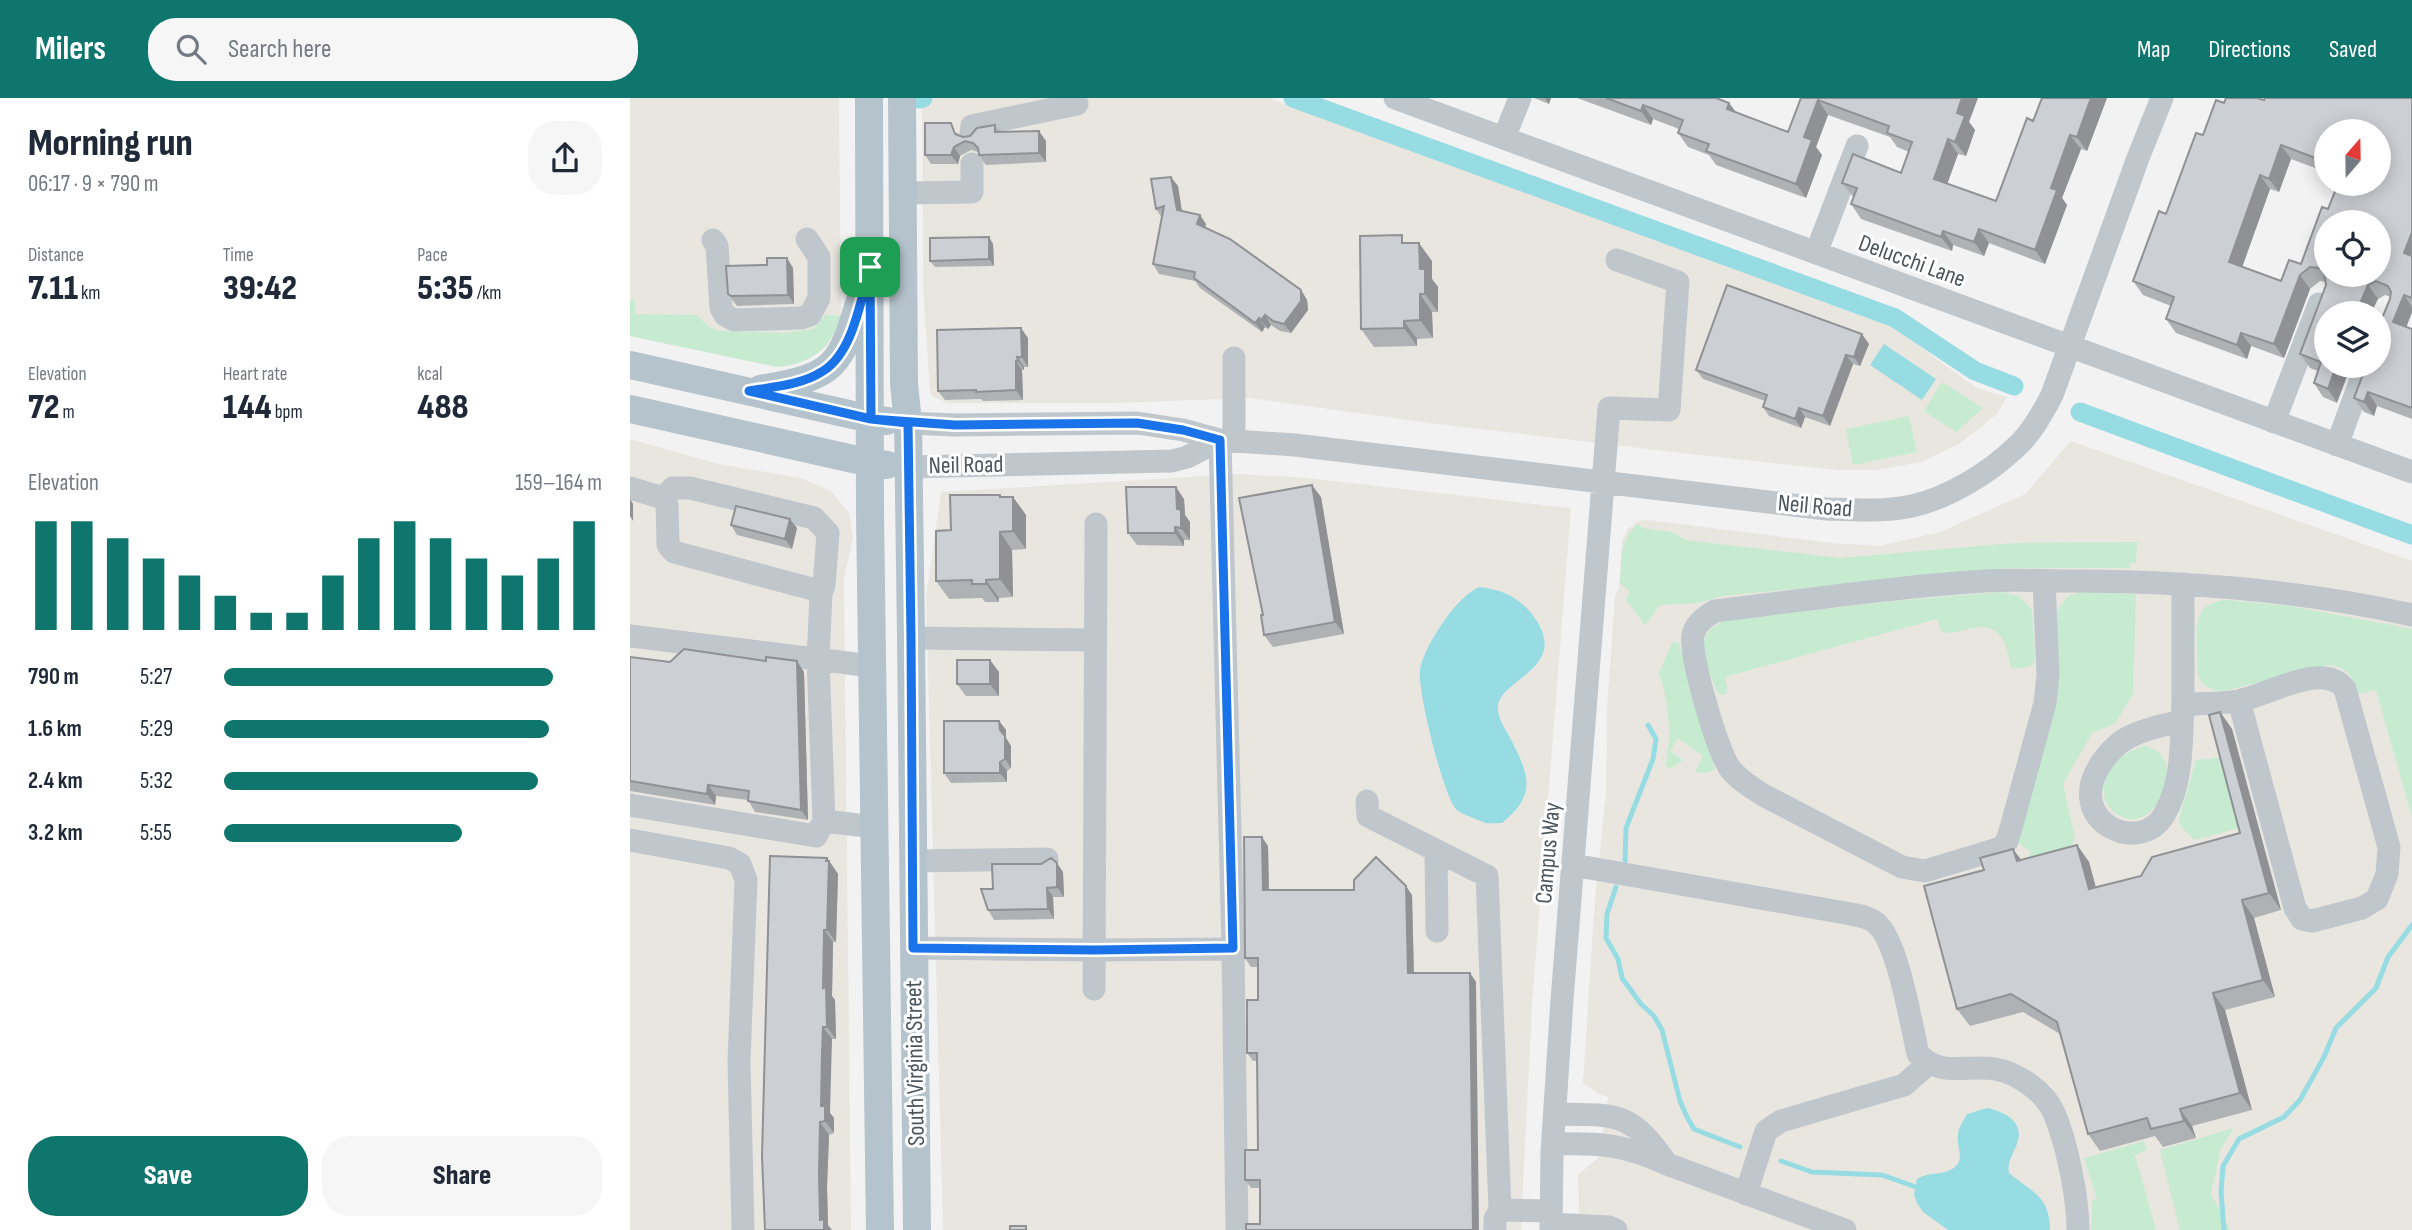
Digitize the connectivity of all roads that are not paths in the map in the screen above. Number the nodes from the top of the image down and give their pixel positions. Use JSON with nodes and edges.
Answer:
{"nodes":[{"id":1,"x":869,"y":98,"type":"edge"},
{"id":2,"x":902,"y":98,"type":"edge"},
{"id":3,"x":1395,"y":98,"type":"edge"},
{"id":4,"x":1520,"y":98,"type":"edge"},
{"id":5,"x":2162,"y":98,"type":"edge"},
{"id":6,"x":1077,"y":104,"type":"dead end"},
{"id":7,"x":971,"y":133,"type":"edge"},
{"id":8,"x":1504,"y":138,"type":"junction"},
{"id":9,"x":1857,"y":146,"type":"dead end"},
{"id":10,"x":972,"y":164,"type":"dead end"},
{"id":11,"x":902,"y":193,"type":"junction"},
{"id":12,"x":713,"y":240,"type":"dead end"},
{"id":13,"x":807,"y":240,"type":"dead end"},
{"id":14,"x":1816,"y":253,"type":"junction"},
{"id":15,"x":1617,"y":261,"type":"dead end"},
{"id":16,"x":870,"y":267,"type":"junction"},
{"id":17,"x":2323,"y":295,"type":"edge"},
{"id":18,"x":2069,"y":347,"type":"junction"},
{"id":19,"x":1234,"y":358,"type":"dead end"},
{"id":20,"x":630,"y":365,"type":"edge"},
{"id":21,"x":2362,"y":378,"type":"edge"},
{"id":22,"x":749,"y":391,"type":"junction"},
{"id":23,"x":630,"y":409,"type":"edge"},
{"id":24,"x":871,"y":419,"type":"junction"},
{"id":25,"x":2274,"y":422,"type":"junction"},
{"id":26,"x":908,"y":423,"type":"junction"},
{"id":27,"x":1227,"y":440,"type":"junction"},
{"id":28,"x":2337,"y":445,"type":"junction"},
{"id":29,"x":872,"y":463,"type":"junction"},
{"id":30,"x":908,"y":467,"type":"junction"},
{"id":31,"x":2412,"y":472,"type":"edge"},
{"id":32,"x":1604,"y":481,"type":"junction"},
{"id":33,"x":630,"y":488,"type":"edge"},
{"id":34,"x":663,"y":498,"type":"junction"},
{"id":35,"x":1096,"y":524,"type":"dead end"},
{"id":36,"x":2044,"y":581,"type":"junction"},
{"id":37,"x":2183,"y":584,"type":"junction"},
{"id":38,"x":821,"y":594,"type":"junction"},
{"id":39,"x":2412,"y":615,"type":"edge"},
{"id":40,"x":630,"y":636,"type":"edge"},
{"id":41,"x":911,"y":638,"type":"junction"},
{"id":42,"x":1095,"y":640,"type":"junction"},
{"id":43,"x":818,"y":659,"type":"junction"},
{"id":44,"x":872,"y":666,"type":"junction"},
{"id":45,"x":2239,"y":701,"type":"junction"},
{"id":46,"x":2183,"y":713,"type":"junction"},
{"id":47,"x":1367,"y":801,"type":"dead end"},
{"id":48,"x":630,"y":805,"type":"edge"},
{"id":49,"x":824,"y":821,"type":"junction"},
{"id":50,"x":875,"y":827,"type":"junction"},
{"id":51,"x":630,"y":841,"type":"edge"},
{"id":52,"x":1436,"y":851,"type":"junction"},
{"id":53,"x":1047,"y":859,"type":"edge"},
{"id":54,"x":913,"y":861,"type":"junction"},
{"id":55,"x":1573,"y":865,"type":"junction"},
{"id":56,"x":1437,"y":931,"type":"dead end"},
{"id":57,"x":913,"y":948,"type":"junction"},
{"id":58,"x":1233,"y":948,"type":"junction"},
{"id":59,"x":1095,"y":950,"type":"junction"},
{"id":60,"x":1094,"y":989,"type":"dead end"},
{"id":61,"x":1928,"y":1064,"type":"junction"},
{"id":62,"x":1555,"y":1114,"type":"junction"},
{"id":63,"x":1553,"y":1144,"type":"junction"},
{"id":64,"x":1667,"y":1164,"type":"junction"},
{"id":65,"x":1746,"y":1194,"type":"junction"},
{"id":66,"x":1498,"y":1220,"type":"edge"},
{"id":67,"x":1551,"y":1222,"type":"edge"},
{"id":68,"x":743,"y":1230,"type":"edge"},
{"id":69,"x":880,"y":1230,"type":"edge"},
{"id":70,"x":917,"y":1230,"type":"edge"},
{"id":71,"x":1237,"y":1230,"type":"edge"},
{"id":72,"x":1616,"y":1230,"type":"edge"},
{"id":73,"x":1845,"y":1230,"type":"edge"},
{"id":74,"x":2078,"y":1230,"type":"edge"}],
"edges":[{"from":1,"to":16,"type":"main road","name":"South Virginia Street"},
{"from":2,"to":11,"type":"main road","name":"South Virginia Street"},
{"from":3,"to":8,"type":"street","name":"Delucchi Lane"},
{"from":4,"to":8,"type":"street"},
{"from":5,"to":18,"type":"street","name":"Neil Road"},
{"from":6,"to":7,"type":"street"},
{"from":8,"to":14,"type":"street","name":"Delucchi Lane"},
{"from":9,"to":14,"type":"street"},
{"from":10,"to":11,"type":"street"},
{"from":11,"to":26,"type":"main road","name":"South Virginia Street"},
{"from":12,"to":13,"type":"street"},
{"from":14,"to":18,"type":"street","name":"Delucchi Lane"},
{"from":15,"to":32,"type":"street","name":"Campus Way"},
{"from":16,"to":22,"type":"main road"},
{"from":16,"to":24,"type":"main road","name":"South Virginia Street"},
{"from":17,"to":25,"type":"street"},
{"from":18,"to":25,"type":"street","name":"Delucchi Lane"},
{"from":18,"to":32,"type":"street","name":"Neil Road"},
{"from":19,"to":27,"type":"street"},
{"from":20,"to":22,"type":"main road","name":"Neil Road"},
{"from":21,"to":28,"type":"street"},
{"from":22,"to":24,"type":"main road","name":"Neil Road"},
{"from":23,"to":29,"type":"main road","name":"Neil Road"},
{"from":24,"to":26,"type":"main road","name":"Neil Road"},
{"from":24,"to":29,"type":"main road","name":"South Virginia Street"},
{"from":25,"to":28,"type":"street","name":"Delucchi Lane"},
{"from":26,"to":27,"type":"street","name":"Neil Road"},
{"from":26,"to":30,"type":"main road","name":"South Virginia Street"},
{"from":27,"to":30,"type":"street","name":"Neil Road"},
{"from":27,"to":32,"type":"street","name":"Neil Road"},
{"from":27,"to":58,"type":"street"},
{"from":28,"to":31,"type":"street","name":"Delucchi Lane"},
{"from":29,"to":30,"type":"main road","name":"Neil Road"},
{"from":29,"to":44,"type":"main road","name":"South Virginia Street"},
{"from":30,"to":41,"type":"main road","name":"South Virginia Street"},
{"from":32,"to":55,"type":"street","name":"Campus Way"},
{"from":33,"to":34,"type":"street"},
{"from":34,"to":38,"type":"street"},
{"from":34,"to":38,"type":"street"},
{"from":35,"to":42,"type":"street"},
{"from":36,"to":36,"type":"street"},
{"from":36,"to":37,"type":"street"},
{"from":37,"to":39,"type":"street"},
{"from":37,"to":46,"type":"street"},
{"from":38,"to":43,"type":"street"},
{"from":40,"to":43,"type":"street"},
{"from":41,"to":42,"type":"street"},
{"from":41,"to":54,"type":"main road","name":"South Virginia Street"},
{"from":42,"to":59,"type":"street"},
{"from":43,"to":44,"type":"street"},
{"from":43,"to":49,"type":"street"},
{"from":44,"to":50,"type":"main road","name":"South Virginia Street"},
{"from":45,"to":45,"type":"street"},
{"from":45,"to":46,"type":"street"},
{"from":46,"to":46,"type":"street"},
{"from":47,"to":52,"type":"street"},
{"from":48,"to":49,"type":"street"},
{"from":49,"to":50,"type":"street"},
{"from":50,"to":69,"type":"main road","name":"South Virginia Street"},
{"from":51,"to":68,"type":"street"},
{"from":52,"to":56,"type":"street"},
{"from":52,"to":66,"type":"street"},
{"from":53,"to":54,"type":"street"},
{"from":54,"to":57,"type":"main road","name":"South Virginia Street"},
{"from":55,"to":61,"type":"street"},
{"from":55,"to":62,"type":"street","name":"Campus Way"},
{"from":57,"to":59,"type":"street"},
{"from":57,"to":70,"type":"main road","name":"South Virginia Street"},
{"from":58,"to":59,"type":"street"},
{"from":58,"to":71,"type":"street"},
{"from":59,"to":60,"type":"street"},
{"from":61,"to":65,"type":"street"},
{"from":61,"to":74,"type":"street"},
{"from":62,"to":63,"type":"street","name":"Campus Way"},
{"from":62,"to":64,"type":"street"},
{"from":63,"to":64,"type":"street"},
{"from":63,"to":67,"type":"street","name":"Campus Way"},
{"from":64,"to":65,"type":"street"},
{"from":65,"to":73,"type":"street"},
{"from":66,"to":67,"type":"street"},
{"from":67,"to":72,"type":"street"}]}
